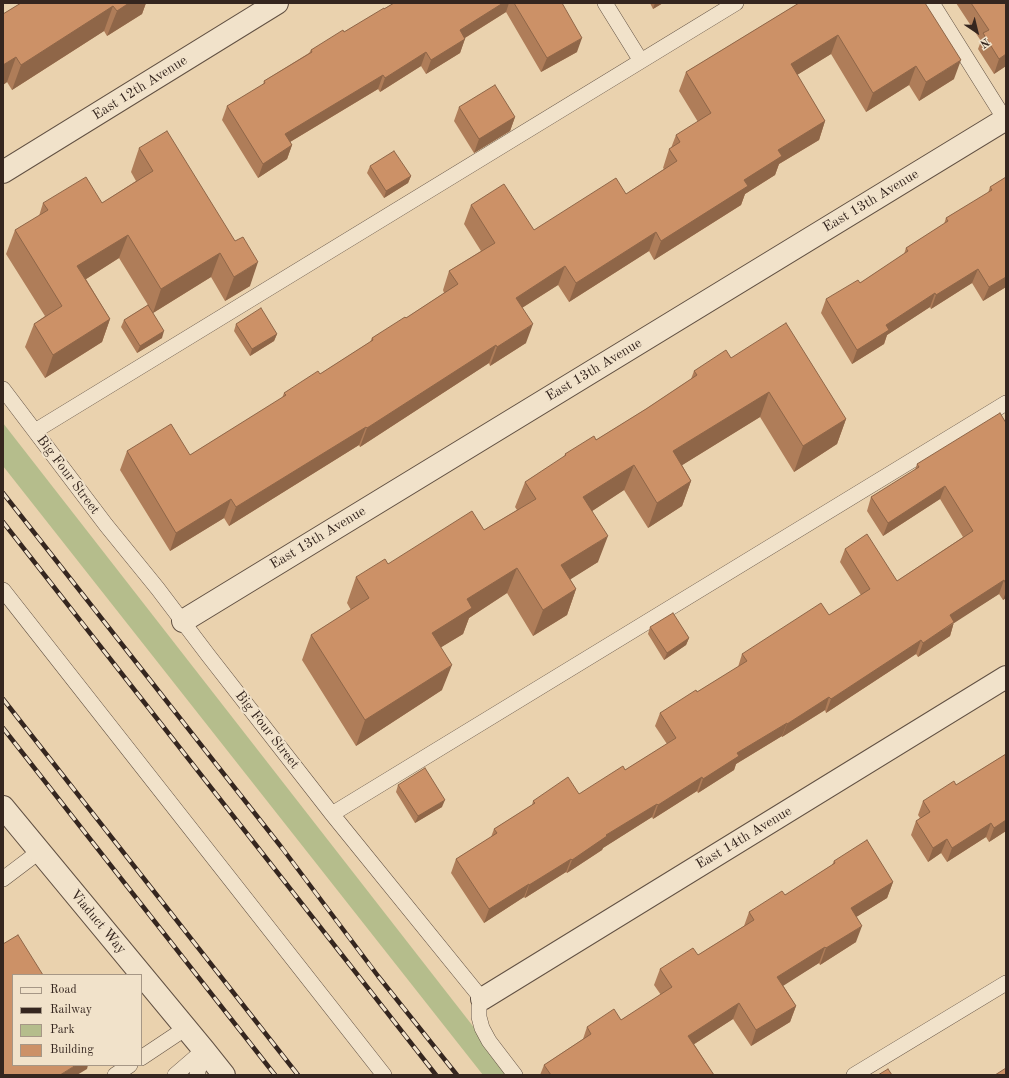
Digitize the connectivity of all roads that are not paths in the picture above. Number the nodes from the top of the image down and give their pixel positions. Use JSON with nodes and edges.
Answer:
{"nodes":[{"id":1,"x":277,"y":3,"type":"edge"},
{"id":2,"x":605,"y":3,"type":"edge"},
{"id":3,"x":736,"y":3,"type":"edge"},
{"id":4,"x":932,"y":3,"type":"edge"},
{"id":5,"x":641,"y":61,"type":"junction"},
{"id":6,"x":1006,"y":120,"type":"edge"},
{"id":7,"x":3,"y":172,"type":"edge"},
{"id":8,"x":3,"y":389,"type":"edge"},
{"id":9,"x":1006,"y":403,"type":"edge"},
{"id":10,"x":35,"y":431,"type":"junction"},
{"id":11,"x":3,"y":590,"type":"edge"},
{"id":12,"x":183,"y":621,"type":"junction"},
{"id":13,"x":1006,"y":677,"type":"edge"},
{"id":14,"x":3,"y":807,"type":"edge"},
{"id":15,"x":332,"y":814,"type":"junction"},
{"id":16,"x":40,"y":851,"type":"junction"},
{"id":17,"x":3,"y":879,"type":"edge"},
{"id":18,"x":141,"y":974,"type":"edge"},
{"id":19,"x":142,"y":975,"type":"edge"},
{"id":20,"x":1006,"y":983,"type":"edge"},
{"id":21,"x":482,"y":999,"type":"junction"},
{"id":22,"x":186,"y":1028,"type":"junction"},
{"id":23,"x":204,"y":1050,"type":"junction"},
{"id":24,"x":142,"y":1057,"type":"edge"},
{"id":25,"x":128,"y":1066,"type":"edge"},
{"id":26,"x":115,"y":1075,"type":"edge"},
{"id":27,"x":175,"y":1075,"type":"edge"},
{"id":28,"x":197,"y":1075,"type":"edge"},
{"id":29,"x":224,"y":1075,"type":"edge"},
{"id":30,"x":384,"y":1075,"type":"edge"},
{"id":31,"x":515,"y":1075,"type":"edge"},
{"id":32,"x":854,"y":1075,"type":"edge"}],
"edges":[{"from":1,"to":7,"type":"street","name":"East 12th Avenue"},
{"from":2,"to":5,"type":"lane"},
{"from":3,"to":5,"type":"lane"},
{"from":4,"to":6,"type":"lane"},
{"from":5,"to":10,"type":"lane"},
{"from":6,"to":12,"type":"street","name":"East 13th Avenue"},
{"from":8,"to":10,"type":"lane","name":"Big Four Street"},
{"from":9,"to":15,"type":"lane"},
{"from":10,"to":12,"type":"lane","name":"Big Four Street"},
{"from":11,"to":30,"type":"lane"},
{"from":12,"to":15,"type":"lane","name":"Big Four Street"},
{"from":13,"to":21,"type":"street","name":"East 14th Avenue"},
{"from":14,"to":16,"type":"street","name":"Viaduct Way"},
{"from":15,"to":21,"type":"lane","name":"Big Four Street"},
{"from":16,"to":17,"type":"lane"},
{"from":16,"to":18,"type":"street","name":"Viaduct Way"},
{"from":19,"to":22,"type":"street","name":"Viaduct Way"},
{"from":20,"to":32,"type":"lane"},
{"from":21,"to":31,"type":"lane"},
{"from":22,"to":23,"type":"street","name":"Viaduct Way"},
{"from":22,"to":24,"type":"lane"},
{"from":23,"to":27,"type":"lane"},
{"from":23,"to":28,"type":"lane"},
{"from":23,"to":29,"type":"street","name":"Viaduct Way"},
{"from":25,"to":26,"type":"lane"}]}
